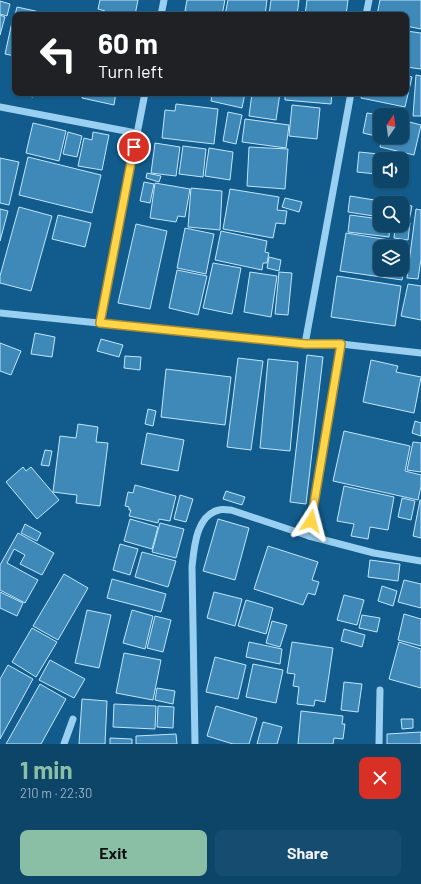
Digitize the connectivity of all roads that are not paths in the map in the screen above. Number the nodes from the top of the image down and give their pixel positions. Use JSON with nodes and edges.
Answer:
{"nodes":[{"id":1,"x":164,"y":0,"type":"edge"},
{"id":2,"x":369,"y":0,"type":"edge"},
{"id":3,"x":162,"y":12,"type":"edge"},
{"id":4,"x":367,"y":12,"type":"edge"},
{"id":5,"x":144,"y":96,"type":"edge"},
{"id":6,"x":350,"y":96,"type":"edge"},
{"id":7,"x":0,"y":107,"type":"edge"},
{"id":8,"x":136,"y":133,"type":"junction"},
{"id":9,"x":0,"y":313,"type":"edge"},
{"id":10,"x":100,"y":323,"type":"junction"},
{"id":11,"x":305,"y":344,"type":"junction"},
{"id":12,"x":341,"y":344,"type":"junction"},
{"id":13,"x":421,"y":353,"type":"edge"},
{"id":14,"x":309,"y":536,"type":"junction"},
{"id":15,"x":421,"y":561,"type":"edge"},
{"id":16,"x":380,"y":690,"type":"dead end"},
{"id":17,"x":73,"y":719,"type":"dead end"},
{"id":18,"x":64,"y":744,"type":"edge"},
{"id":19,"x":195,"y":744,"type":"edge"},
{"id":20,"x":379,"y":744,"type":"edge"}],
"edges":[{"from":1,"to":3,"type":"street"},
{"from":2,"to":4,"type":"street"},
{"from":5,"to":8,"type":"street"},
{"from":6,"to":11,"type":"street"},
{"from":7,"to":8,"type":"street"},
{"from":8,"to":10,"type":"street"},
{"from":9,"to":10,"type":"street"},
{"from":10,"to":11,"type":"street"},
{"from":11,"to":12,"type":"street"},
{"from":12,"to":13,"type":"street"},
{"from":12,"to":14,"type":"street"},
{"from":14,"to":15,"type":"street"},
{"from":14,"to":19,"type":"street"},
{"from":16,"to":20,"type":"street"},
{"from":17,"to":18,"type":"street"}]}
